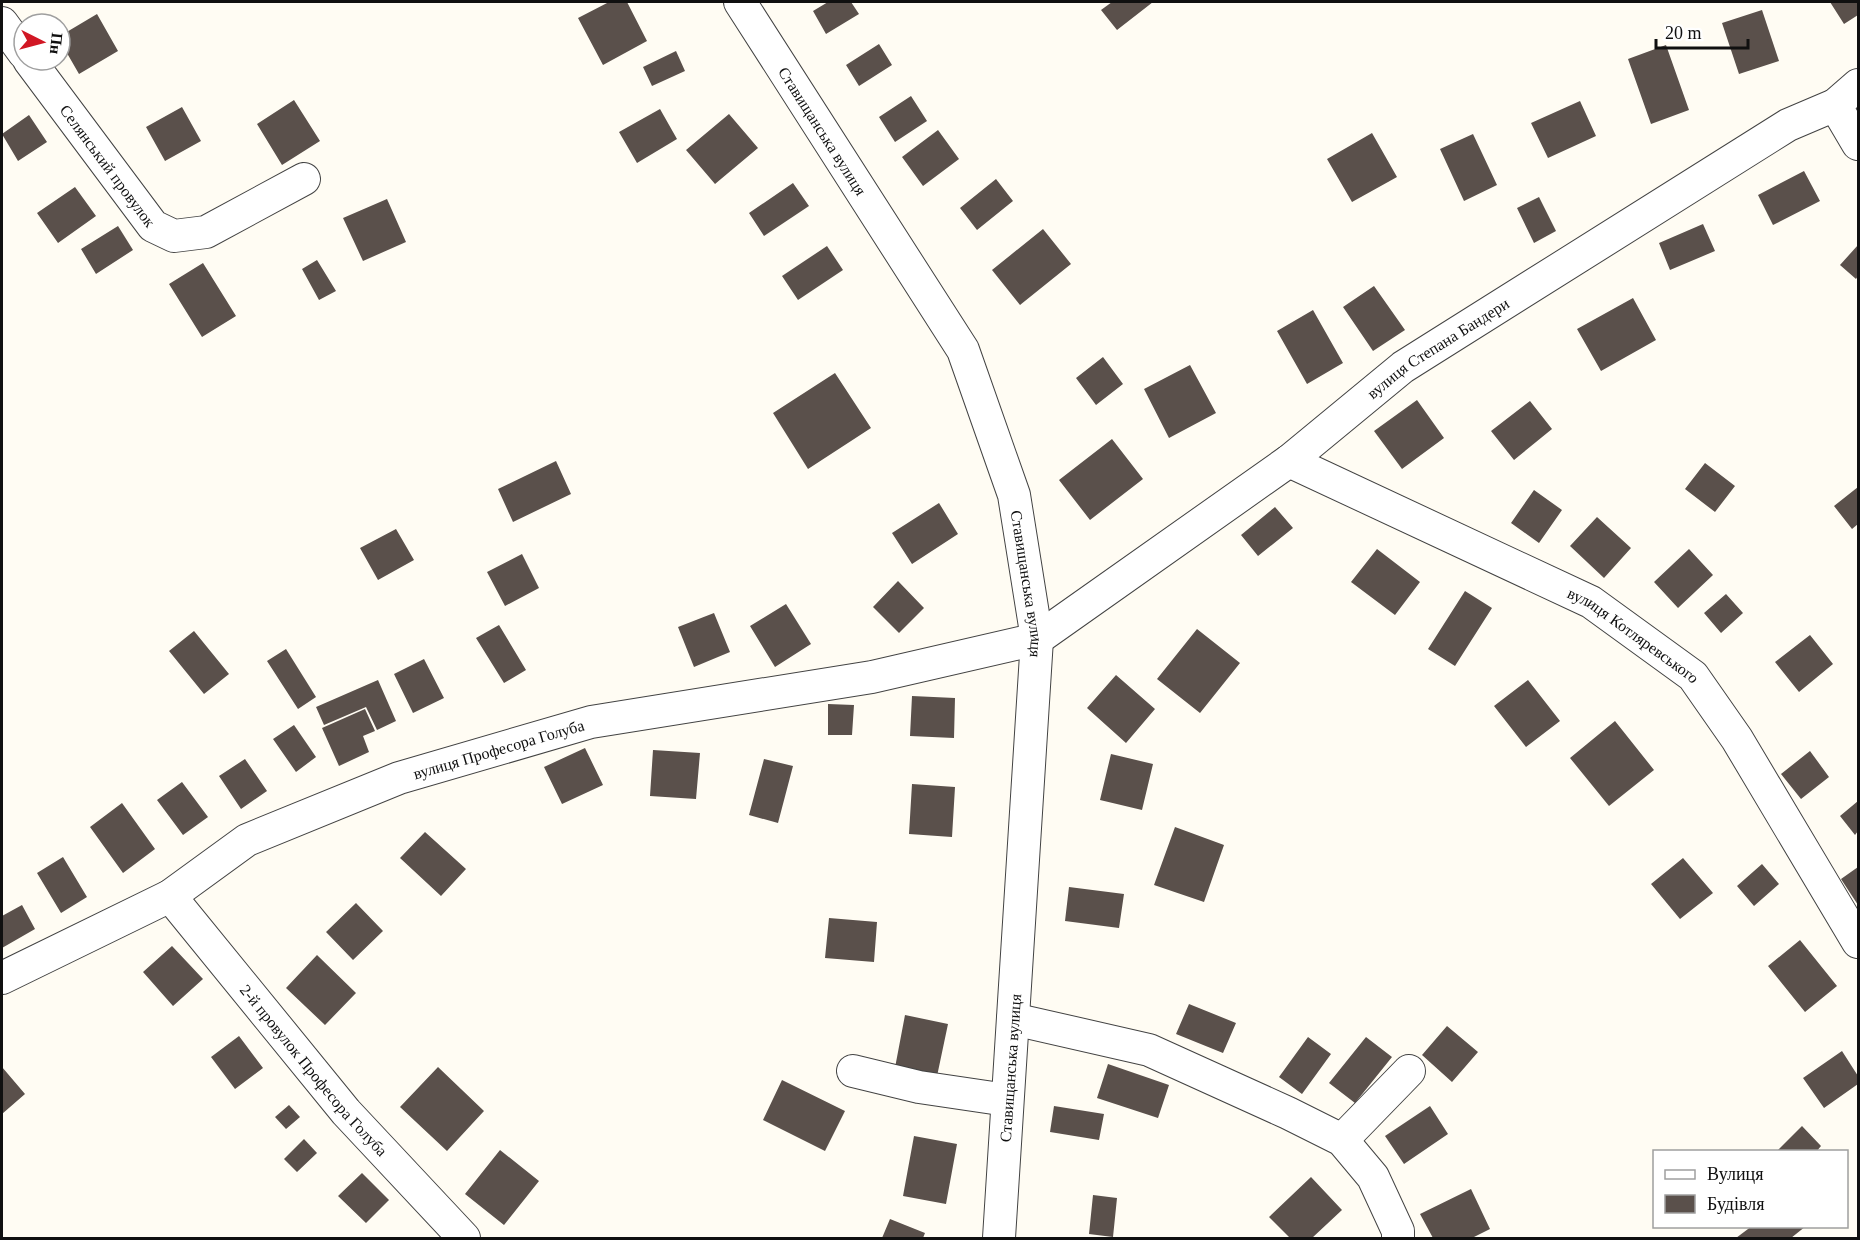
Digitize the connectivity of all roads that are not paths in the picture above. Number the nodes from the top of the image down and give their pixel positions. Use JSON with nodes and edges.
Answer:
{"nodes":[{"id":1,"x":740,"y":2,"type":"edge"},
{"id":2,"x":2,"y":23,"type":"edge"},
{"id":3,"x":12,"y":37,"type":"edge"},
{"id":4,"x":38,"y":72,"type":"edge"},
{"id":5,"x":1858,"y":85,"type":"edge"},
{"id":6,"x":1834,"y":105,"type":"junction"},
{"id":7,"x":1858,"y":144,"type":"edge"},
{"id":8,"x":304,"y":180,"type":"dead end"},
{"id":9,"x":1289,"y":461,"type":"junction"},
{"id":10,"x":1037,"y":639,"type":"junction"},
{"id":11,"x":170,"y":896,"type":"junction"},
{"id":12,"x":1858,"y":942,"type":"edge"},
{"id":13,"x":2,"y":978,"type":"edge"},
{"id":14,"x":1012,"y":1019,"type":"junction"},
{"id":15,"x":853,"y":1071,"type":"dead end"},
{"id":16,"x":1409,"y":1071,"type":"dead end"},
{"id":17,"x":1007,"y":1100,"type":"junction"},
{"id":18,"x":1342,"y":1140,"type":"junction"},
{"id":19,"x":464,"y":1239,"type":"edge"},
{"id":20,"x":999,"y":1239,"type":"edge"},
{"id":21,"x":1398,"y":1239,"type":"edge"}],
"edges":[{"from":1,"to":10,"type":"street","name":"Ставищанська вулиця"},
{"from":2,"to":3,"type":"street"},
{"from":4,"to":8,"type":"street","name":"Селянський провулок"},
{"from":5,"to":6,"type":"street","name":"вулиця Степана Бандери"},
{"from":6,"to":7,"type":"street"},
{"from":6,"to":9,"type":"street","name":"вулиця Степана Бандери"},
{"from":9,"to":10,"type":"street","name":"вулиця Степана Бандери"},
{"from":9,"to":12,"type":"street","name":"вулиця Котляревського"},
{"from":10,"to":11,"type":"street","name":"вулиця Професора Голуба"},
{"from":10,"to":14,"type":"street","name":"Ставищанська вулиця"},
{"from":11,"to":13,"type":"street","name":"вулиця Професора Голуба"},
{"from":11,"to":19,"type":"street","name":"2-й провулок Професора Голуба"},
{"from":14,"to":17,"type":"street","name":"Ставищанська вулиця"},
{"from":14,"to":18,"type":"street"},
{"from":15,"to":17,"type":"street"},
{"from":16,"to":18,"type":"street"},
{"from":17,"to":20,"type":"street","name":"Ставищанська вулиця"},
{"from":18,"to":21,"type":"street"}]}
